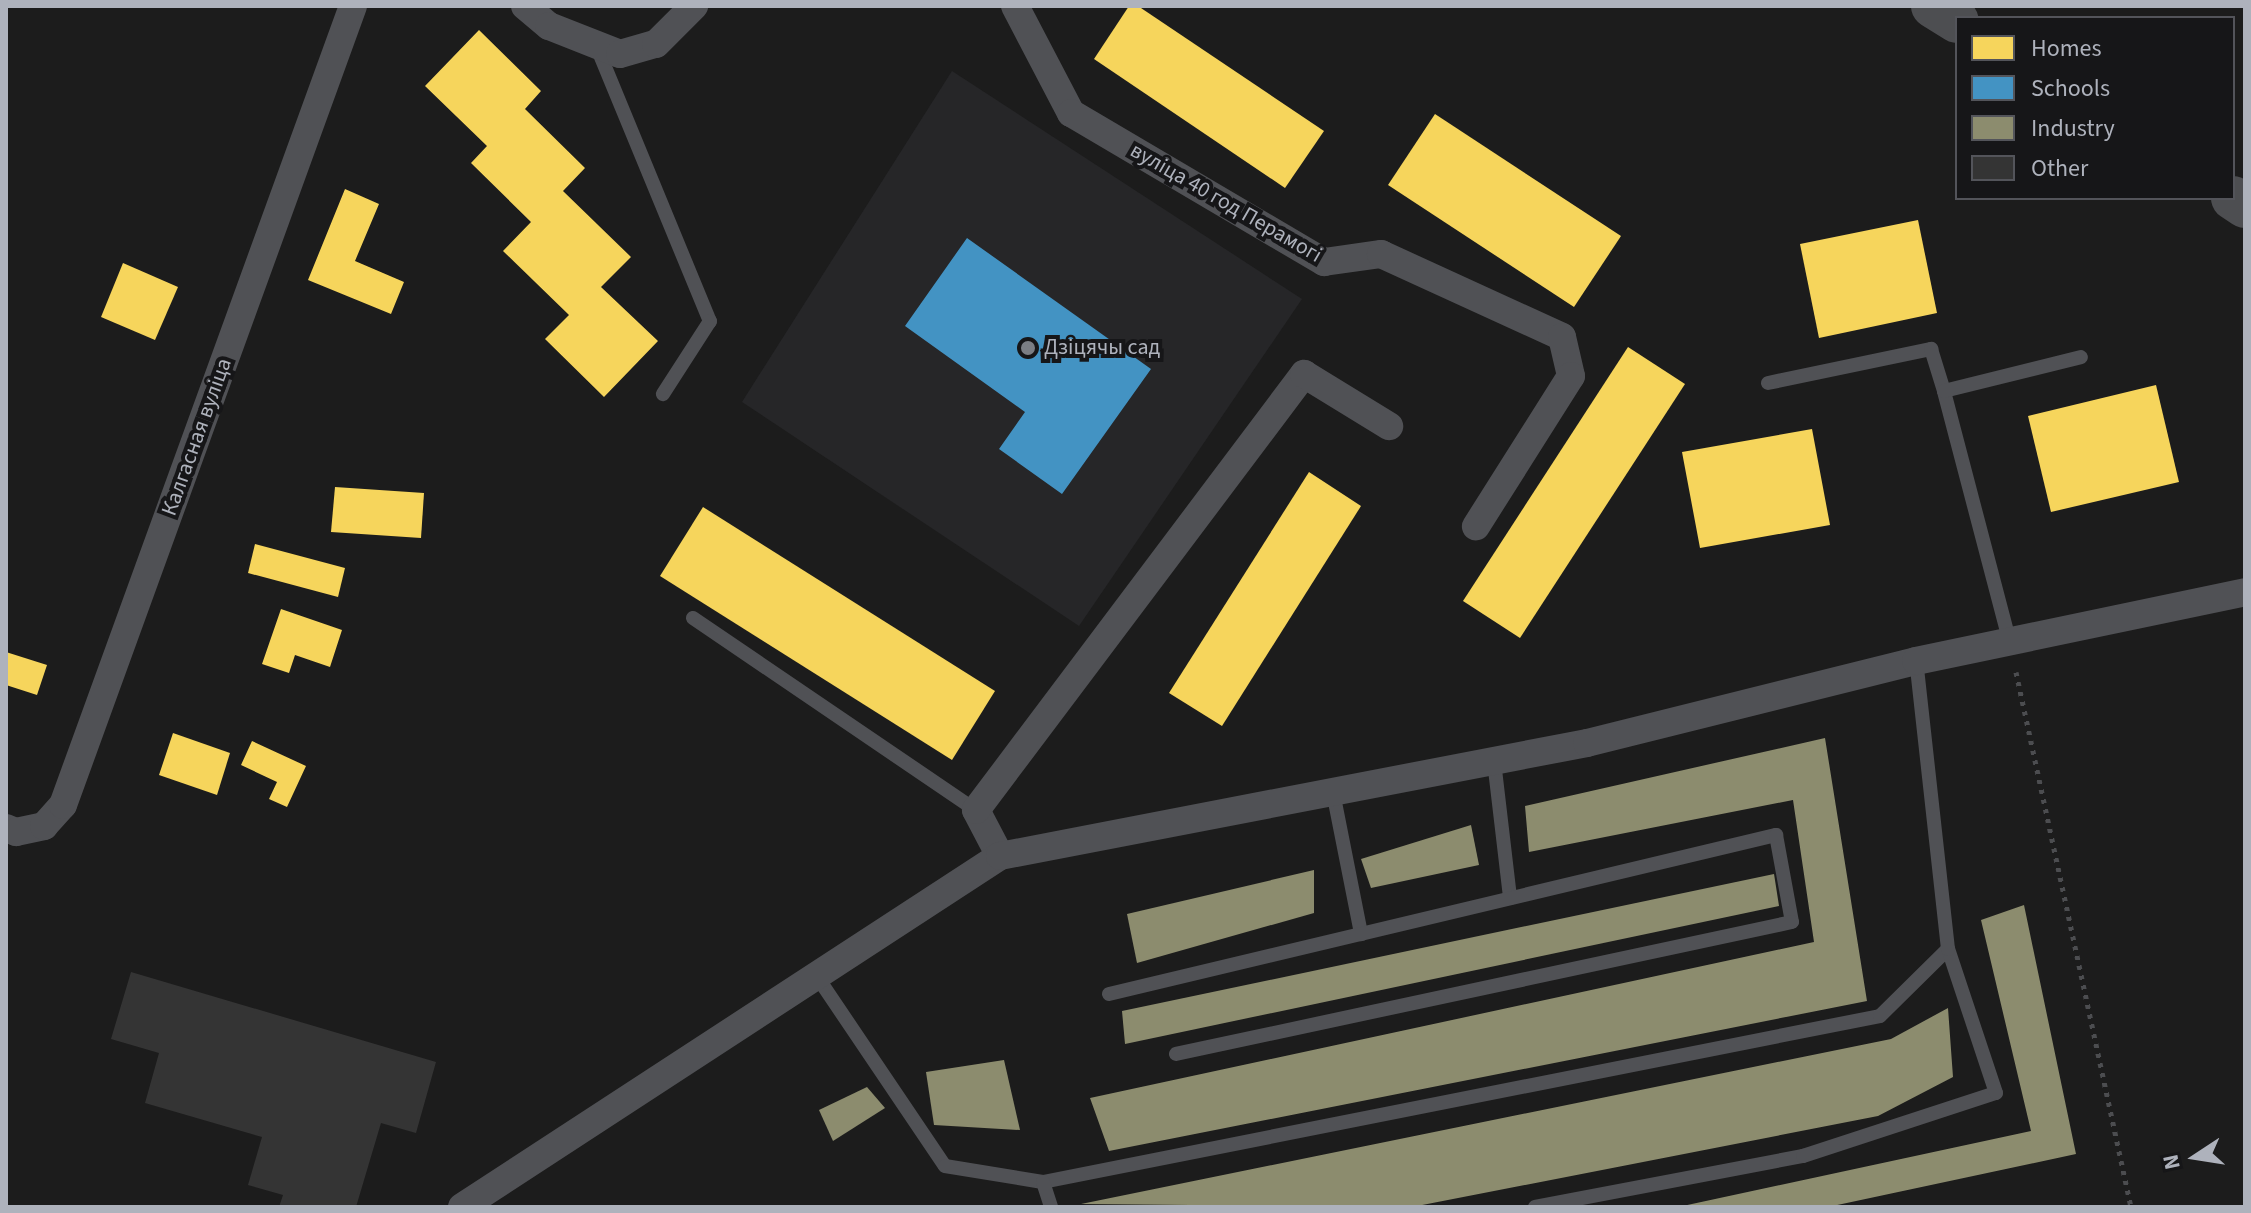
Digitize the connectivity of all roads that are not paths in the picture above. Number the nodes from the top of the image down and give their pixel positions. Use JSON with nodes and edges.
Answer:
{"nodes":[{"id":1,"x":353,"y":6,"type":"edge"},
{"id":2,"x":525,"y":6,"type":"edge"},
{"id":3,"x":694,"y":6,"type":"edge"},
{"id":4,"x":1015,"y":6,"type":"edge"},
{"id":5,"x":1933,"y":6,"type":"edge"},
{"id":6,"x":1955,"y":20,"type":"edge"},
{"id":7,"x":596,"y":45,"type":"junction"},
{"id":8,"x":2081,"y":357,"type":"dead end"},
{"id":9,"x":1768,"y":383,"type":"dead end"},
{"id":10,"x":1944,"y":391,"type":"junction"},
{"id":11,"x":663,"y":394,"type":"dead end"},
{"id":12,"x":1389,"y":426,"type":"dead end"},
{"id":13,"x":1476,"y":526,"type":"dead end"},
{"id":14,"x":2245,"y":592,"type":"edge"},
{"id":15,"x":693,"y":618,"type":"dead end"},
{"id":16,"x":2010,"y":643,"type":"junction"},
{"id":17,"x":1916,"y":661,"type":"junction"},
{"id":18,"x":1494,"y":761,"type":"junction"},
{"id":19,"x":1333,"y":792,"type":"junction"},
{"id":20,"x":976,"y":810,"type":"junction"},
{"id":21,"x":6,"y":828,"type":"edge"},
{"id":22,"x":1000,"y":856,"type":"junction"},
{"id":23,"x":1510,"y":898,"type":"junction"},
{"id":24,"x":1361,"y":934,"type":"junction"},
{"id":25,"x":1948,"y":949,"type":"junction"},
{"id":26,"x":816,"y":975,"type":"junction"},
{"id":27,"x":1109,"y":994,"type":"dead end"},
{"id":28,"x":1176,"y":1054,"type":"dead end"},
{"id":29,"x":1043,"y":1182,"type":"junction"},
{"id":30,"x":462,"y":1207,"type":"edge"},
{"id":31,"x":1051,"y":1207,"type":"edge"},
{"id":32,"x":1535,"y":1207,"type":"edge"}],
"edges":[{"from":1,"to":21,"type":"street","name":"Калгасная вуліца"},
{"from":2,"to":7,"type":"street"},
{"from":3,"to":7,"type":"street"},
{"from":4,"to":13,"type":"street","name":"вуліца 40 год Перамогі"},
{"from":5,"to":6,"type":"main road"},
{"from":7,"to":11,"type":"lane"},
{"from":8,"to":10,"type":"lane"},
{"from":9,"to":10,"type":"lane"},
{"from":10,"to":16,"type":"lane"},
{"from":12,"to":20,"type":"street"},
{"from":14,"to":16,"type":"street"},
{"from":15,"to":20,"type":"lane"},
{"from":16,"to":17,"type":"street"},
{"from":17,"to":18,"type":"street"},
{"from":17,"to":25,"type":"lane"},
{"from":18,"to":19,"type":"street"},
{"from":18,"to":23,"type":"lane"},
{"from":19,"to":22,"type":"street"},
{"from":19,"to":24,"type":"lane"},
{"from":20,"to":22,"type":"street"},
{"from":22,"to":26,"type":"street"},
{"from":23,"to":24,"type":"lane"},
{"from":23,"to":28,"type":"lane"},
{"from":24,"to":27,"type":"lane"},
{"from":25,"to":29,"type":"lane"},
{"from":25,"to":32,"type":"lane"},
{"from":26,"to":29,"type":"lane"},
{"from":26,"to":30,"type":"street"},
{"from":29,"to":31,"type":"lane"}]}
